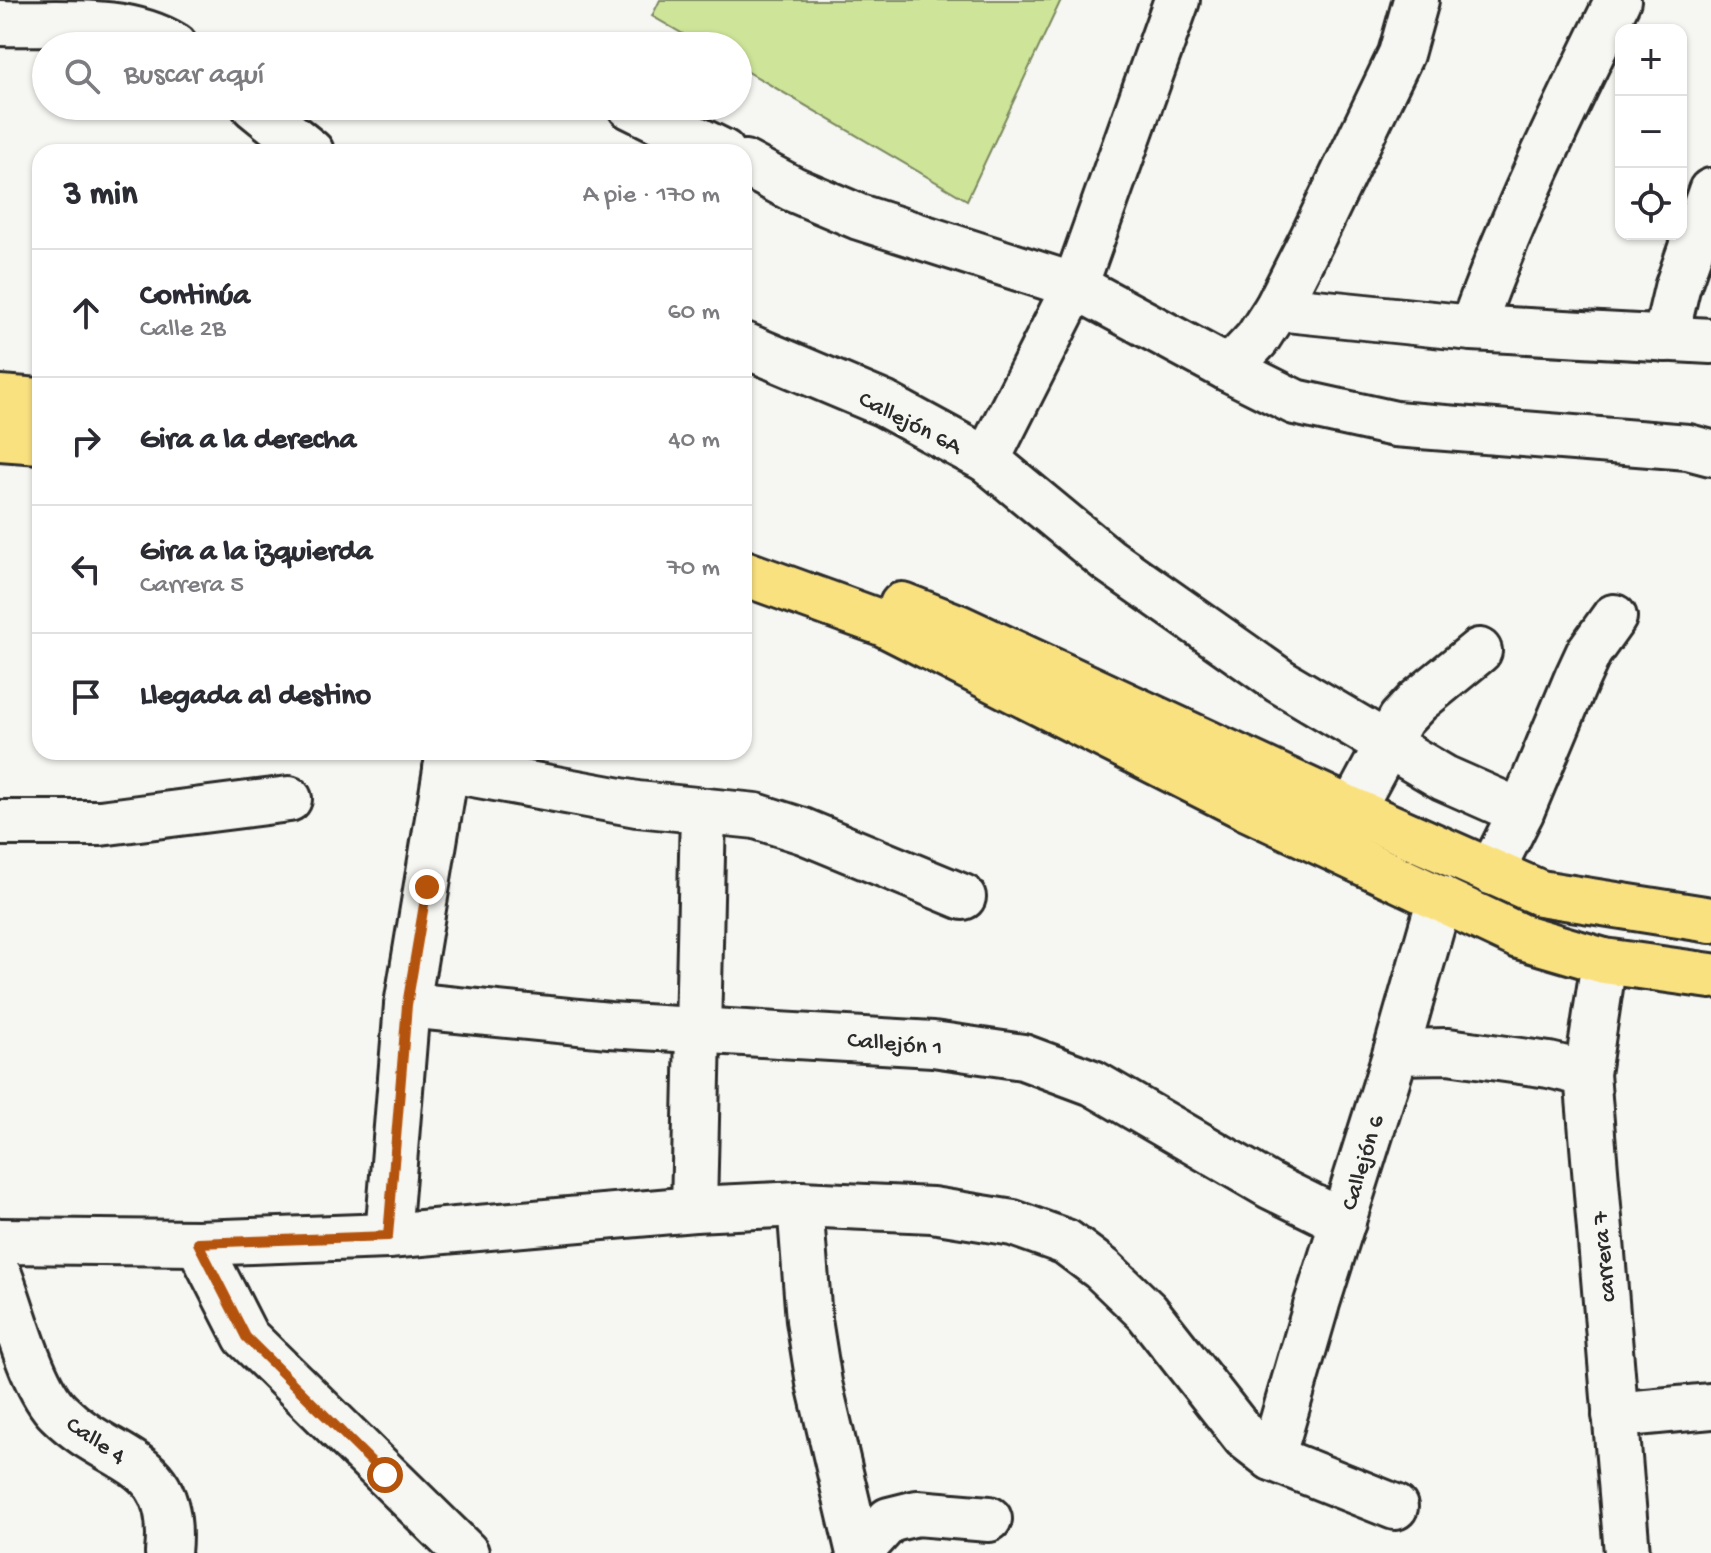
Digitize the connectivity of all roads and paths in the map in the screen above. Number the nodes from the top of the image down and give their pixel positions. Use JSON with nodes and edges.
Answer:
{"nodes":[{"id":1,"x":1177,"y":0,"type":"edge"},
{"id":2,"x":1416,"y":0,"type":"edge"},
{"id":3,"x":1618,"y":0,"type":"edge"},
{"id":4,"x":122,"y":13,"type":"edge"},
{"id":5,"x":0,"y":23,"type":"edge"},
{"id":6,"x":152,"y":32,"type":"edge"},
{"id":7,"x":271,"y":120,"type":"edge"},
{"id":8,"x":658,"y":120,"type":"edge"},
{"id":9,"x":301,"y":144,"type":"edge"},
{"id":10,"x":707,"y":144,"type":"edge"},
{"id":11,"x":752,"y":167,"type":"edge"},
{"id":12,"x":1711,"y":191,"type":"edge"},
{"id":13,"x":1075,"y":286,"type":"junction"},
{"id":14,"x":1277,"y":308,"type":"junction"},
{"id":15,"x":1472,"y":328,"type":"junction"},
{"id":16,"x":1665,"y":339,"type":"junction"},
{"id":17,"x":1711,"y":341,"type":"edge"},
{"id":18,"x":752,"y":348,"type":"edge"},
{"id":19,"x":1229,"y":369,"type":"junction"},
{"id":20,"x":0,"y":398,"type":"edge"},
{"id":21,"x":32,"y":400,"type":"edge"},
{"id":22,"x":0,"y":438,"type":"edge"},
{"id":23,"x":32,"y":440,"type":"edge"},
{"id":24,"x":1711,"y":453,"type":"edge"},
{"id":25,"x":987,"y":460,"type":"junction"},
{"id":26,"x":752,"y":548,"type":"edge"},
{"id":27,"x":752,"y":576,"type":"edge"},
{"id":28,"x":1614,"y":617,"type":"dead end"},
{"id":29,"x":1479,"y":651,"type":"dead end"},
{"id":30,"x":1386,"y":742,"type":"junction"},
{"id":31,"x":447,"y":760,"type":"edge"},
{"id":32,"x":289,"y":799,"type":"dead end"},
{"id":33,"x":1352,"y":810,"type":"junction"},
{"id":34,"x":703,"y":811,"type":"junction"},
{"id":35,"x":1521,"y":812,"type":"junction"},
{"id":36,"x":0,"y":823,"type":"edge"},
{"id":37,"x":1491,"y":872,"type":"junction"},
{"id":38,"x":963,"y":897,"type":"dead end"},
{"id":39,"x":1440,"y":898,"type":"junction"},
{"id":40,"x":1711,"y":920,"type":"edge"},
{"id":41,"x":1604,"y":961,"type":"junction"},
{"id":42,"x":1711,"y":976,"type":"edge"},
{"id":43,"x":407,"y":1005,"type":"junction"},
{"id":44,"x":697,"y":1028,"type":"junction"},
{"id":45,"x":1396,"y":1052,"type":"junction"},
{"id":46,"x":1587,"y":1074,"type":"junction"},
{"id":47,"x":800,"y":1204,"type":"junction"},
{"id":48,"x":694,"y":1209,"type":"junction"},
{"id":49,"x":1343,"y":1222,"type":"junction"},
{"id":50,"x":388,"y":1236,"type":"junction"},
{"id":51,"x":0,"y":1241,"type":"edge"},
{"id":52,"x":198,"y":1243,"type":"junction"},
{"id":53,"x":0,"y":1277,"type":"edge"},
{"id":54,"x":1711,"y":1406,"type":"edge"},
{"id":55,"x":1615,"y":1415,"type":"junction"},
{"id":56,"x":1272,"y":1458,"type":"junction"},
{"id":57,"x":1395,"y":1507,"type":"dead end"},
{"id":58,"x":989,"y":1519,"type":"dead end"},
{"id":59,"x":168,"y":1553,"type":"edge"},
{"id":60,"x":466,"y":1553,"type":"edge"},
{"id":61,"x":859,"y":1553,"type":"edge"},
{"id":62,"x":1627,"y":1553,"type":"edge"}],
"edges":[{"from":1,"to":13,"type":"street","name":"Callejón 6A"},
{"from":2,"to":14,"type":"street"},
{"from":3,"to":15,"type":"street"},
{"from":4,"to":5,"type":"street"},
{"from":4,"to":6,"type":"street"},
{"from":7,"to":9,"type":"street"},
{"from":8,"to":10,"type":"street"},
{"from":11,"to":13,"type":"street"},
{"from":12,"to":16,"type":"street"},
{"from":13,"to":19,"type":"street"},
{"from":13,"to":25,"type":"street","name":"Callejón 6A"},
{"from":14,"to":15,"type":"street"},
{"from":14,"to":19,"type":"street"},
{"from":15,"to":16,"type":"street"},
{"from":16,"to":17,"type":"street"},
{"from":18,"to":25,"type":"street","name":"Callejón 6A"},
{"from":19,"to":24,"type":"street"},
{"from":20,"to":21,"type":"main road"},
{"from":22,"to":23,"type":"main road"},
{"from":25,"to":30,"type":"street"},
{"from":26,"to":33,"type":"main road"},
{"from":27,"to":39,"type":"main road"},
{"from":28,"to":35,"type":"street"},
{"from":29,"to":30,"type":"street"},
{"from":30,"to":33,"type":"street"},
{"from":30,"to":35,"type":"street"},
{"from":31,"to":34,"type":"street"},
{"from":31,"to":43,"type":"street"},
{"from":32,"to":36,"type":"street"},
{"from":33,"to":37,"type":"main road"},
{"from":34,"to":38,"type":"street"},
{"from":34,"to":44,"type":"street"},
{"from":35,"to":37,"type":"street"},
{"from":37,"to":40,"type":"main road"},
{"from":39,"to":41,"type":"main road"},
{"from":39,"to":45,"type":"street","name":"Callejón 6"},
{"from":41,"to":42,"type":"main road"},
{"from":41,"to":46,"type":"street","name":"carrera 7"},
{"from":43,"to":44,"type":"street","name":"Callejón 1"},
{"from":43,"to":50,"type":"street"},
{"from":44,"to":48,"type":"street"},
{"from":44,"to":49,"type":"street","name":"Callejón 1"},
{"from":45,"to":46,"type":"street"},
{"from":45,"to":49,"type":"street","name":"Callejón 6"},
{"from":46,"to":55,"type":"street","name":"carrera 7"},
{"from":47,"to":48,"type":"street"},
{"from":47,"to":56,"type":"street"},
{"from":47,"to":61,"type":"street"},
{"from":48,"to":50,"type":"street"},
{"from":49,"to":56,"type":"street","name":"Callejón 6"},
{"from":50,"to":52,"type":"street"},
{"from":51,"to":52,"type":"street"},
{"from":52,"to":60,"type":"street"},
{"from":53,"to":59,"type":"street","name":"Calle 4"},
{"from":54,"to":55,"type":"street"},
{"from":55,"to":62,"type":"street","name":"carrera 7"},
{"from":56,"to":57,"type":"street"},
{"from":58,"to":61,"type":"street"}]}
